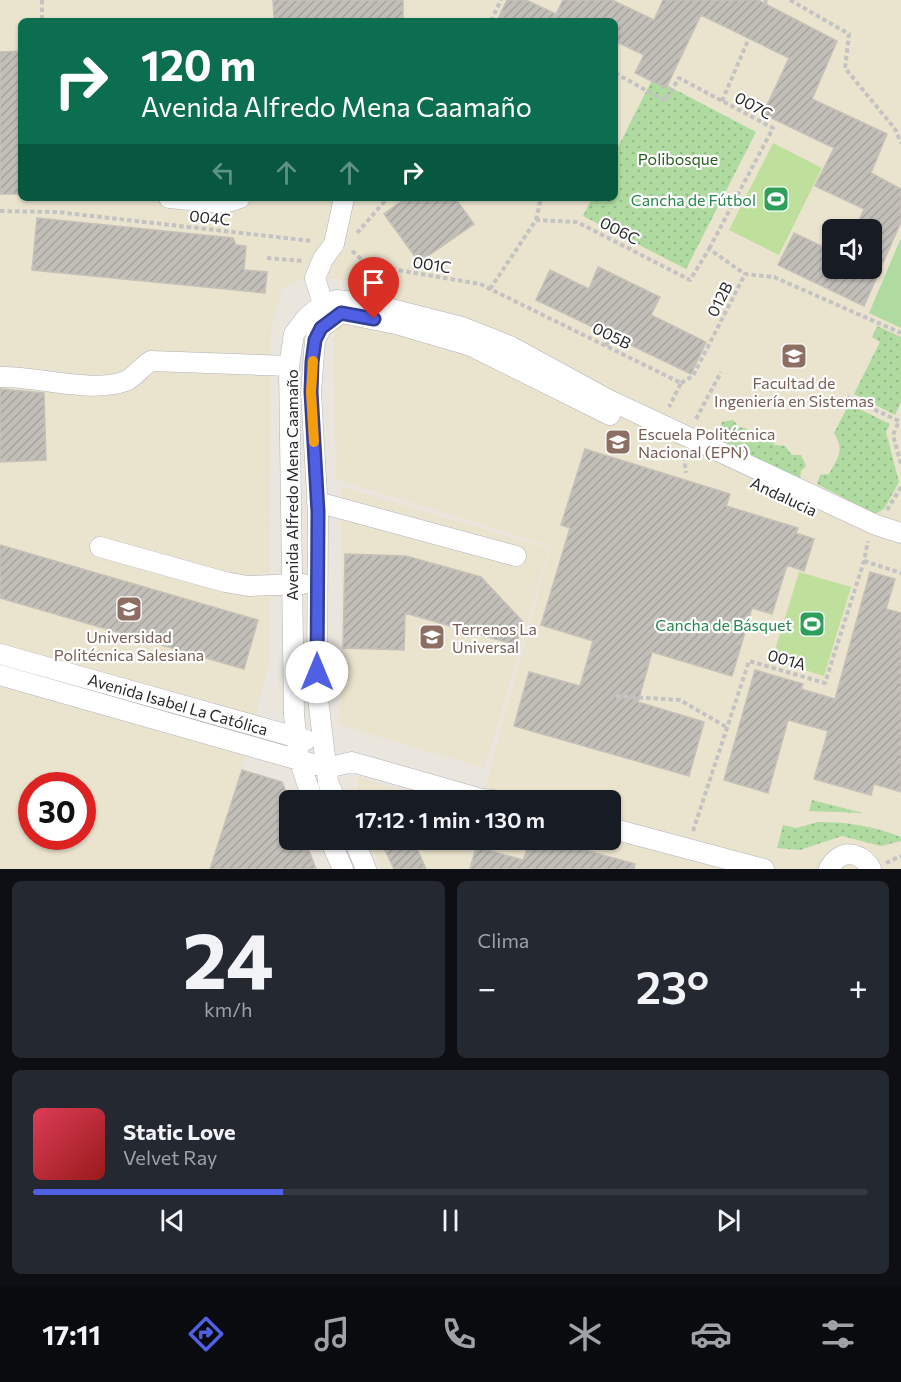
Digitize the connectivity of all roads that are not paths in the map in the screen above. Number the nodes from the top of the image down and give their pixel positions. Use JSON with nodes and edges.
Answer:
{"nodes":[{"id":1,"x":203,"y":201,"type":"edge"},
{"id":2,"x":231,"y":201,"type":"edge"},
{"id":3,"x":344,"y":201,"type":"edge"},
{"id":4,"x":322,"y":304,"type":"junction"},
{"id":5,"x":313,"y":323,"type":"junction"},
{"id":6,"x":289,"y":366,"type":"junction"},
{"id":7,"x":0,"y":377,"type":"edge"},
{"id":8,"x":596,"y":401,"type":"junction"},
{"id":9,"x":685,"y":441,"type":"junction"},
{"id":10,"x":317,"y":502,"type":"junction"},
{"id":11,"x":900,"y":532,"type":"edge"},
{"id":12,"x":100,"y":547,"type":"dead end"},
{"id":13,"x":516,"y":556,"type":"dead end"},
{"id":14,"x":317,"y":584,"type":"junction"},
{"id":15,"x":291,"y":585,"type":"junction"},
{"id":16,"x":0,"y":654,"type":"edge"},
{"id":17,"x":0,"y":675,"type":"edge"},
{"id":18,"x":297,"y":737,"type":"junction"},
{"id":19,"x":323,"y":745,"type":"junction"},
{"id":20,"x":299,"y":759,"type":"junction"},
{"id":21,"x":352,"y":762,"type":"junction"},
{"id":22,"x":327,"y":768,"type":"junction"},
{"id":23,"x":310,"y":790,"type":"edge"},
{"id":24,"x":331,"y":790,"type":"edge"},
{"id":25,"x":450,"y":790,"type":"edge"},
{"id":26,"x":621,"y":831,"type":"edge"},
{"id":27,"x":334,"y":850,"type":"edge"},
{"id":28,"x":358,"y":850,"type":"edge"},
{"id":29,"x":343,"y":869,"type":"edge"},
{"id":30,"x":366,"y":869,"type":"edge"},
{"id":31,"x":764,"y":869,"type":"edge"},
{"id":32,"x":829,"y":869,"type":"edge"},
{"id":33,"x":871,"y":869,"type":"edge"}],
"edges":[{"from":1,"to":2,"type":"street"},
{"from":3,"to":4,"type":"street"},
{"from":4,"to":5,"type":"street","name":"Avenida Alfredo Mena Caamaño"},
{"from":4,"to":8,"type":"street"},
{"from":5,"to":6,"type":"street","name":"Avenida Alfredo Mena Caamaño"},
{"from":5,"to":8,"type":"street"},
{"from":5,"to":10,"type":"street","name":"Avenida Alfredo Mena Caamaño"},
{"from":6,"to":7,"type":"street"},
{"from":6,"to":15,"type":"street","name":"Avenida Alfredo Mena Caamaño"},
{"from":8,"to":9,"type":"street","name":"Andalucia"},
{"from":8,"to":9,"type":"street","name":"Andalucia"},
{"from":9,"to":11,"type":"street","name":"Andalucia"},
{"from":9,"to":11,"type":"street","name":"Andalucia"},
{"from":10,"to":13,"type":"street"},
{"from":10,"to":14,"type":"street","name":"Avenida Alfredo Mena Caamaño"},
{"from":12,"to":15,"type":"street"},
{"from":14,"to":15,"type":"street"},
{"from":14,"to":19,"type":"street","name":"Avenida Alfredo Mena Caamaño"},
{"from":15,"to":18,"type":"street","name":"Avenida Alfredo Mena Caamaño"},
{"from":16,"to":18,"type":"street","name":"Avenida Isabel La Católica"},
{"from":17,"to":20,"type":"street","name":"Avenida Isabel La Católica"},
{"from":18,"to":19,"type":"street","name":"Avenida Isabel La Católica"},
{"from":18,"to":20,"type":"street","name":"Avenida Alfredo Mena Caamaño"},
{"from":19,"to":21,"type":"street","name":"Avenida Isabel La Católica"},
{"from":19,"to":22,"type":"street","name":"Avenida Alfredo Mena Caamaño"},
{"from":20,"to":22,"type":"street","name":"Avenida Isabel La Católica"},
{"from":20,"to":23,"type":"street","name":"Avenida Alfredo Mena Caamaño"},
{"from":21,"to":22,"type":"street","name":"Avenida Isabel La Católica"},
{"from":21,"to":25,"type":"street","name":"Avenida Isabel La Católica"},
{"from":22,"to":24,"type":"street","name":"Avenida Alfredo Mena Caamaño"},
{"from":26,"to":31,"type":"street"},
{"from":27,"to":29,"type":"street"},
{"from":28,"to":30,"type":"street"},
{"from":32,"to":33,"type":"street"}]}
